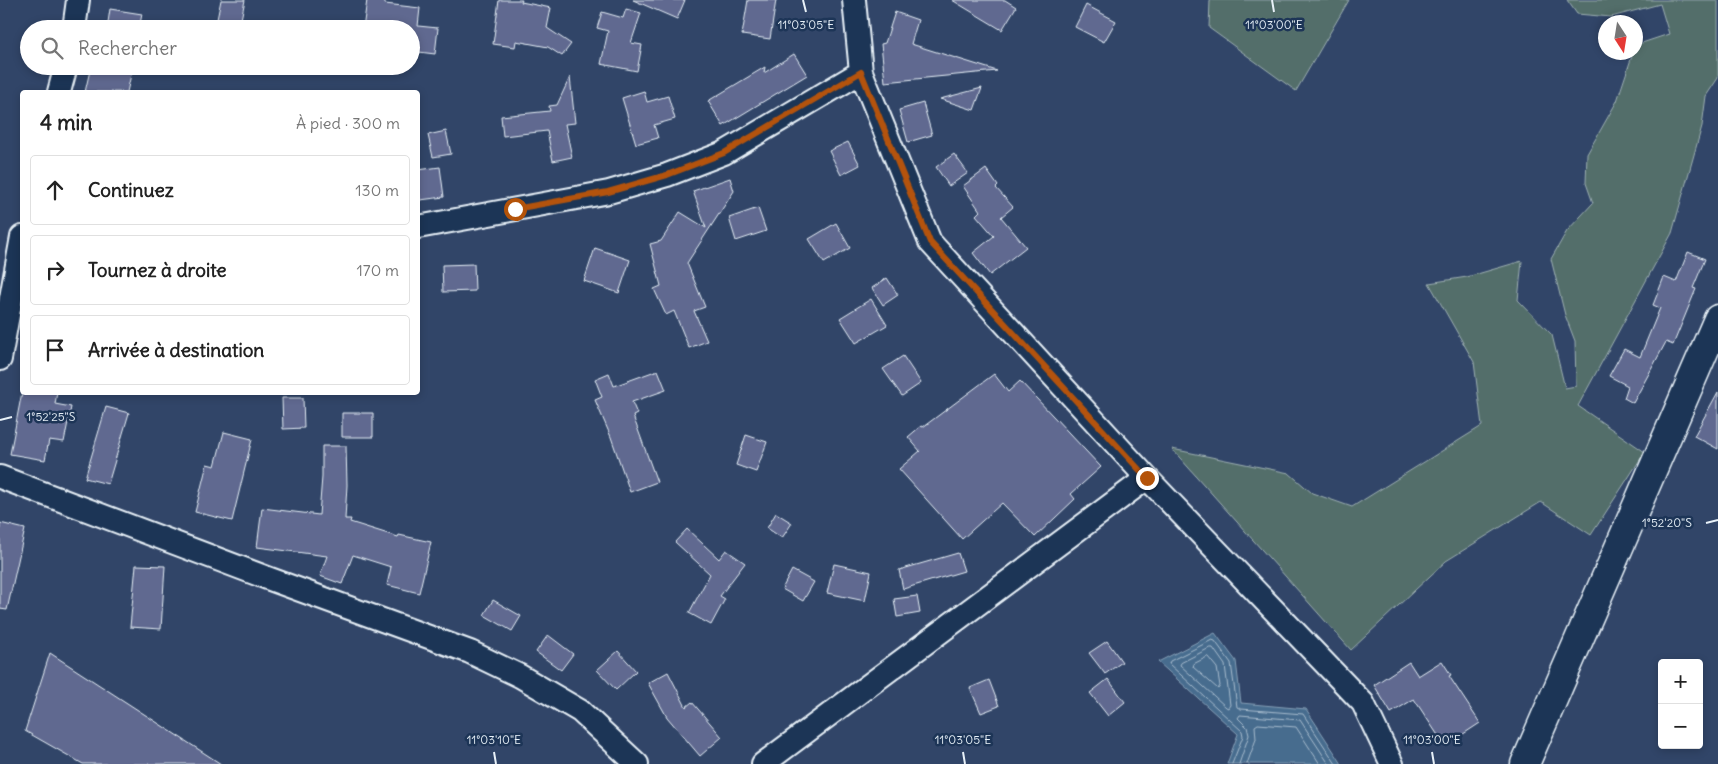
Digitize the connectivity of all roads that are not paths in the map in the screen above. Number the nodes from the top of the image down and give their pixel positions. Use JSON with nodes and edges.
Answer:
{"nodes":[{"id":1,"x":78,"y":0,"type":"edge"},
{"id":2,"x":854,"y":0,"type":"edge"},
{"id":3,"x":75,"y":20,"type":"edge"},
{"id":4,"x":861,"y":72,"type":"junction"},
{"id":5,"x":64,"y":75,"type":"edge"},
{"id":6,"x":60,"y":90,"type":"edge"},
{"id":7,"x":420,"y":227,"type":"edge"},
{"id":8,"x":20,"y":249,"type":"edge"},
{"id":9,"x":1718,"y":319,"type":"edge"},
{"id":10,"x":0,"y":359,"type":"edge"},
{"id":11,"x":0,"y":477,"type":"edge"},
{"id":12,"x":1147,"y":478,"type":"junction"},
{"id":13,"x":637,"y":764,"type":"edge"},
{"id":14,"x":763,"y":764,"type":"edge"},
{"id":15,"x":1392,"y":764,"type":"edge"},
{"id":16,"x":1525,"y":764,"type":"edge"}],
"edges":[{"from":1,"to":3,"type":"street"},
{"from":2,"to":4,"type":"street"},
{"from":4,"to":7,"type":"street"},
{"from":4,"to":12,"type":"street"},
{"from":5,"to":6,"type":"street"},
{"from":8,"to":10,"type":"street"},
{"from":9,"to":16,"type":"street"},
{"from":11,"to":13,"type":"street"},
{"from":12,"to":14,"type":"street"},
{"from":12,"to":15,"type":"street"}]}
